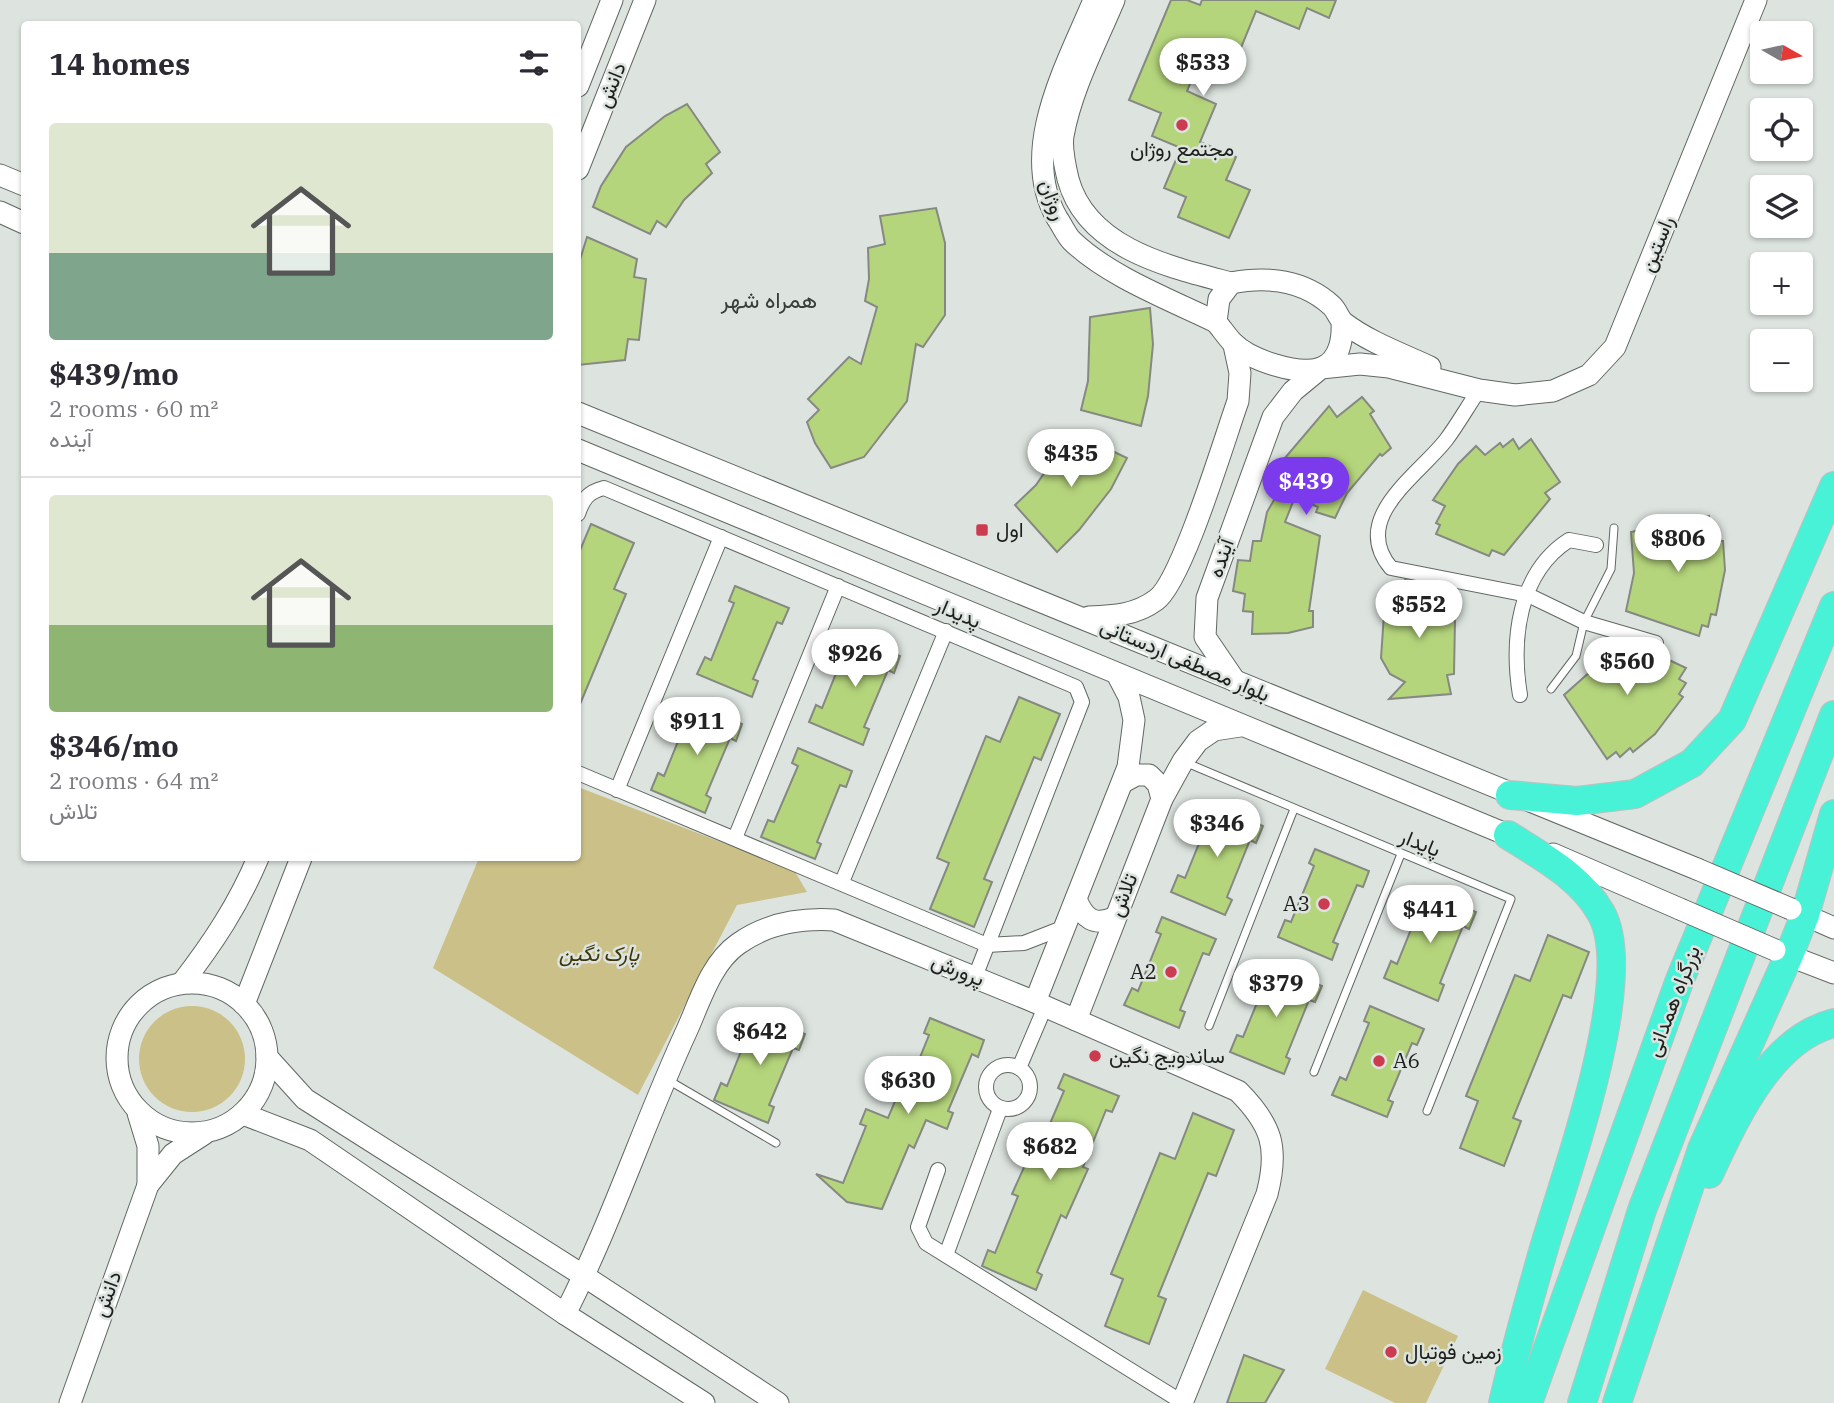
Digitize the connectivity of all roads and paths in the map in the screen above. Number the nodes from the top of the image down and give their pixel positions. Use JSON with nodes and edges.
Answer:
{"nodes":[{"id":1,"x":612,"y":0,"type":"edge"},
{"id":2,"x":645,"y":0,"type":"edge"},
{"id":3,"x":1114,"y":0,"type":"edge"},
{"id":4,"x":1756,"y":0,"type":"edge"},
{"id":5,"x":1096,"y":11,"type":"edge"},
{"id":6,"x":581,"y":78,"type":"edge"},
{"id":7,"x":581,"y":162,"type":"edge"},
{"id":8,"x":0,"y":175,"type":"edge"},
{"id":9,"x":21,"y":184,"type":"edge"},
{"id":10,"x":0,"y":212,"type":"edge"},
{"id":11,"x":21,"y":222,"type":"edge"},
{"id":12,"x":1231,"y":283,"type":"junction"},
{"id":13,"x":1342,"y":321,"type":"junction"},
{"id":14,"x":1216,"y":322,"type":"junction"},
{"id":15,"x":1234,"y":345,"type":"junction"},
{"id":16,"x":1321,"y":368,"type":"junction"},
{"id":17,"x":1479,"y":390,"type":"junction"},
{"id":18,"x":581,"y":414,"type":"edge"},
{"id":19,"x":622,"y":431,"type":"junction"},
{"id":20,"x":581,"y":451,"type":"edge"},
{"id":21,"x":612,"y":463,"type":"junction"},
{"id":22,"x":1834,"y":486,"type":"edge"},
{"id":23,"x":581,"y":506,"type":"edge"},
{"id":24,"x":1614,"y":528,"type":"dead end"},
{"id":25,"x":721,"y":537,"type":"junction"},
{"id":26,"x":1596,"y":545,"type":"dead end"},
{"id":27,"x":838,"y":586,"type":"junction"},
{"id":28,"x":1528,"y":595,"type":"junction"},
{"id":29,"x":1834,"y":606,"type":"edge"},
{"id":30,"x":1082,"y":618,"type":"junction"},
{"id":31,"x":1584,"y":622,"type":"junction"},
{"id":32,"x":946,"y":631,"type":"junction"},
{"id":33,"x":1656,"y":643,"type":"dead end"},
{"id":34,"x":1117,"y":674,"type":"junction"},
{"id":35,"x":1235,"y":681,"type":"junction"},
{"id":36,"x":1551,"y":689,"type":"dead end"},
{"id":37,"x":1520,"y":695,"type":"dead end"},
{"id":38,"x":1834,"y":715,"type":"edge"},
{"id":39,"x":1240,"y":726,"type":"junction"},
{"id":40,"x":1183,"y":761,"type":"junction"},
{"id":41,"x":581,"y":774,"type":"edge"},
{"id":42,"x":1123,"y":782,"type":"junction"},
{"id":43,"x":617,"y":790,"type":"junction"},
{"id":44,"x":1510,"y":794,"type":"junction"},
{"id":45,"x":1162,"y":799,"type":"junction"},
{"id":46,"x":1294,"y":809,"type":"junction"},
{"id":47,"x":1834,"y":814,"type":"edge"},
{"id":48,"x":1508,"y":835,"type":"junction"},
{"id":49,"x":735,"y":838,"type":"junction"},
{"id":50,"x":1401,"y":854,"type":"junction"},
{"id":51,"x":257,"y":861,"type":"edge"},
{"id":52,"x":300,"y":861,"type":"edge"},
{"id":53,"x":842,"y":882,"type":"junction"},
{"id":54,"x":1076,"y":900,"type":"junction"},
{"id":55,"x":1798,"y":912,"type":"junction"},
{"id":56,"x":1114,"y":918,"type":"junction"},
{"id":57,"x":1065,"y":927,"type":"junction"},
{"id":58,"x":1834,"y":928,"type":"edge"},
{"id":59,"x":987,"y":945,"type":"junction"},
{"id":60,"x":1782,"y":953,"type":"junction"},
{"id":61,"x":1834,"y":973,"type":"edge"},
{"id":62,"x":975,"y":977,"type":"junction"},
{"id":63,"x":182,"y":983,"type":"junction"},
{"id":64,"x":244,"y":1004,"type":"junction"},
{"id":65,"x":1040,"y":1004,"type":"junction"},
{"id":66,"x":1076,"y":1020,"type":"junction"},
{"id":67,"x":1834,"y":1023,"type":"edge"},
{"id":68,"x":1209,"y":1026,"type":"dead end"},
{"id":69,"x":267,"y":1057,"type":"junction"},
{"id":70,"x":1019,"y":1068,"type":"junction"},
{"id":71,"x":1314,"y":1072,"type":"dead end"},
{"id":72,"x":664,"y":1078,"type":"junction"},
{"id":73,"x":1000,"y":1108,"type":"junction"},
{"id":74,"x":1427,"y":1111,"type":"dead end"},
{"id":75,"x":138,"y":1113,"type":"junction"},
{"id":76,"x":243,"y":1114,"type":"junction"},
{"id":77,"x":204,"y":1133,"type":"junction"},
{"id":78,"x":776,"y":1143,"type":"dead end"},
{"id":79,"x":938,"y":1170,"type":"dead end"},
{"id":80,"x":148,"y":1185,"type":"junction"},
{"id":81,"x":946,"y":1255,"type":"junction"},
{"id":82,"x":1665,"y":1265,"type":"junction"},
{"id":83,"x":584,"y":1276,"type":"junction"},
{"id":84,"x":565,"y":1314,"type":"junction"},
{"id":85,"x":70,"y":1403,"type":"edge"},
{"id":86,"x":704,"y":1403,"type":"edge"},
{"id":87,"x":778,"y":1403,"type":"edge"},
{"id":88,"x":1182,"y":1403,"type":"edge"},
{"id":89,"x":1503,"y":1403,"type":"edge"},
{"id":90,"x":1528,"y":1403,"type":"edge"},
{"id":91,"x":1582,"y":1403,"type":"edge"},
{"id":92,"x":1617,"y":1403,"type":"edge"}],
"edges":[{"from":1,"to":6,"type":"street","name":"دانش"},
{"from":2,"to":7,"type":"street","name":"دانش"},
{"from":3,"to":5,"type":"street","name":"روژان"},
{"from":4,"to":17,"type":"street","name":"راستین"},
{"from":5,"to":12,"type":"street","name":"روژان"},
{"from":5,"to":14,"type":"street","name":"روژان"},
{"from":8,"to":9,"type":"street"},
{"from":10,"to":11,"type":"street"},
{"from":12,"to":13,"type":"street"},
{"from":12,"to":14,"type":"street"},
{"from":13,"to":16,"type":"street"},
{"from":13,"to":17,"type":"street"},
{"from":14,"to":15,"type":"street"},
{"from":15,"to":16,"type":"street"},
{"from":15,"to":30,"type":"street"},
{"from":16,"to":17,"type":"street"},
{"from":16,"to":35,"type":"street","name":"آینده"},
{"from":17,"to":28,"type":"street"},
{"from":18,"to":19,"type":"street","name":"بلوار مصطفی اردستانی"},
{"from":19,"to":21,"type":"street"},
{"from":19,"to":30,"type":"street","name":"بلوار مصطفی اردستانی"},
{"from":20,"to":21,"type":"street","name":"بلوار مصطفی اردستانی"},
{"from":21,"to":34,"type":"street","name":"بلوار مصطفی اردستانی"},
{"from":22,"to":44,"type":"highway"},
{"from":23,"to":25,"type":"street","name":"پدیدار"},
{"from":24,"to":31,"type":"lane"},
{"from":25,"to":27,"type":"street","name":"پدیدار"},
{"from":25,"to":43,"type":"street"},
{"from":26,"to":28,"type":"street"},
{"from":27,"to":32,"type":"street","name":"پدیدار"},
{"from":27,"to":49,"type":"street"},
{"from":28,"to":31,"type":"street"},
{"from":28,"to":37,"type":"street"},
{"from":29,"to":90,"type":"highway","name":"بزرگراه همدانی"},
{"from":30,"to":35,"type":"street","name":"بلوار مصطفی اردستانی"},
{"from":31,"to":33,"type":"street"},
{"from":31,"to":36,"type":"lane"},
{"from":32,"to":53,"type":"street"},
{"from":32,"to":59,"type":"street","name":"پدیدار"},
{"from":34,"to":39,"type":"street","name":"بلوار مصطفی اردستانی"},
{"from":34,"to":42,"type":"street","name":"تلاش"},
{"from":35,"to":44,"type":"street","name":"بلوار مصطفی اردستانی"},
{"from":38,"to":91,"type":"highway"},
{"from":39,"to":40,"type":"street","name":"تلاش"},
{"from":39,"to":48,"type":"street","name":"بلوار مصطفی اردستانی"},
{"from":40,"to":45,"type":"street","name":"تلاش"},
{"from":40,"to":46,"type":"lane","name":"پایدار"},
{"from":41,"to":43,"type":"street"},
{"from":42,"to":45,"type":"street"},
{"from":42,"to":54,"type":"street","name":"تلاش"},
{"from":43,"to":49,"type":"street"},
{"from":44,"to":55,"type":"street","name":"بلوار مصطفی اردستانی","bridge":true},
{"from":45,"to":56,"type":"street","name":"تلاش"},
{"from":46,"to":50,"type":"lane","name":"پایدار"},
{"from":46,"to":68,"type":"lane"},
{"from":47,"to":55,"type":"highway"},
{"from":48,"to":60,"type":"street","name":"بلوار مصطفی اردستانی","bridge":true},
{"from":48,"to":89,"type":"highway"},
{"from":49,"to":53,"type":"street"},
{"from":50,"to":71,"type":"lane"},
{"from":50,"to":74,"type":"lane","name":"پایدار"},
{"from":51,"to":63,"type":"street"},
{"from":52,"to":64,"type":"street"},
{"from":53,"to":59,"type":"street"},
{"from":54,"to":56,"type":"street"},
{"from":54,"to":57,"type":"street","name":"تلاش"},
{"from":55,"to":58,"type":"street","name":"بلوار مصطفی اردستانی"},
{"from":55,"to":60,"type":"highway"},
{"from":56,"to":66,"type":"street","name":"تلاش"},
{"from":57,"to":59,"type":"street"},
{"from":57,"to":65,"type":"street","name":"تلاش"},
{"from":59,"to":62,"type":"street"},
{"from":60,"to":61,"type":"street","name":"بلوار مصطفی اردستانی"},
{"from":60,"to":82,"type":"highway"},
{"from":62,"to":65,"type":"street","name":"پرورش"},
{"from":62,"to":72,"type":"street","name":"پرورش"},
{"from":63,"to":64,"type":"street"},
{"from":63,"to":75,"type":"street"},
{"from":64,"to":69,"type":"street"},
{"from":65,"to":66,"type":"street","name":"پرورش"},
{"from":65,"to":70,"type":"street"},
{"from":66,"to":88,"type":"street","name":"پرورش"},
{"from":67,"to":82,"type":"highway"},
{"from":69,"to":76,"type":"street"},
{"from":69,"to":83,"type":"street"},
{"from":70,"to":73,"type":"street"},
{"from":70,"to":73,"type":"street"},
{"from":72,"to":78,"type":"lane"},
{"from":72,"to":83,"type":"street","name":"پرورش"},
{"from":73,"to":81,"type":"street"},
{"from":75,"to":77,"type":"street"},
{"from":75,"to":80,"type":"street"},
{"from":76,"to":77,"type":"street"},
{"from":76,"to":84,"type":"street"},
{"from":77,"to":80,"type":"street"},
{"from":79,"to":81,"type":"street"},
{"from":80,"to":85,"type":"street","name":"دانش"},
{"from":81,"to":88,"type":"street"},
{"from":82,"to":92,"type":"highway"},
{"from":83,"to":84,"type":"street","name":"پرورش"},
{"from":83,"to":87,"type":"street"},
{"from":84,"to":86,"type":"street"}]}
